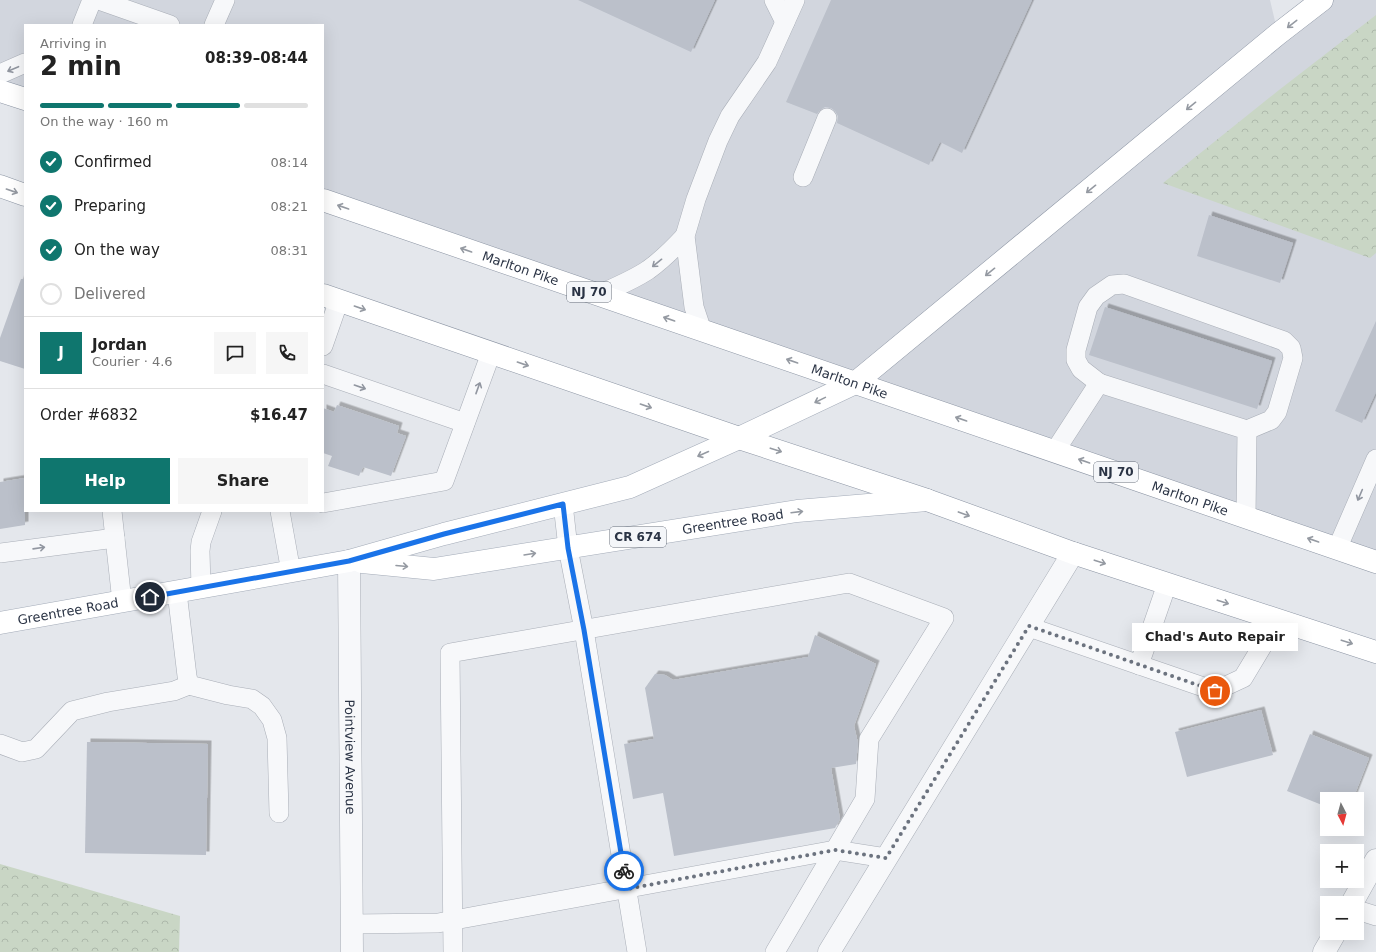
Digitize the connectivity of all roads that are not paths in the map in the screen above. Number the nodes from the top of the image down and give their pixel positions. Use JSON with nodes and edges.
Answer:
{"nodes":[{"id":1,"x":92,"y":0,"type":"edge"},
{"id":2,"x":99,"y":0,"type":"edge"},
{"id":3,"x":225,"y":0,"type":"edge"},
{"id":4,"x":774,"y":0,"type":"edge"},
{"id":5,"x":795,"y":0,"type":"edge"},
{"id":6,"x":1322,"y":0,"type":"edge"},
{"id":7,"x":785,"y":22,"type":"junction"},
{"id":8,"x":82,"y":24,"type":"edge"},
{"id":9,"x":167,"y":24,"type":"edge"},
{"id":10,"x":214,"y":24,"type":"edge"},
{"id":11,"x":24,"y":63,"type":"edge"},
{"id":12,"x":0,"y":74,"type":"edge"},
{"id":13,"x":0,"y":91,"type":"edge"},
{"id":14,"x":24,"y":99,"type":"edge"},
{"id":15,"x":827,"y":118,"type":"dead end"},
{"id":16,"x":803,"y":177,"type":"dead end"},
{"id":17,"x":0,"y":186,"type":"edge"},
{"id":18,"x":24,"y":195,"type":"edge"},
{"id":19,"x":324,"y":200,"type":"edge"},
{"id":20,"x":685,"y":236,"type":"junction"},
{"id":21,"x":598,"y":295,"type":"junction"},
{"id":22,"x":331,"y":298,"type":"edge"},
{"id":23,"x":702,"y":331,"type":"junction"},
{"id":24,"x":324,"y":340,"type":"edge"},
{"id":25,"x":491,"y":353,"type":"junction"},
{"id":26,"x":324,"y":374,"type":"edge"},
{"id":27,"x":855,"y":383,"type":"junction"},
{"id":28,"x":1099,"y":383,"type":"junction"},
{"id":29,"x":465,"y":423,"type":"junction"},
{"id":30,"x":1247,"y":430,"type":"junction"},
{"id":31,"x":739,"y":438,"type":"junction"},
{"id":32,"x":1056,"y":452,"type":"junction"},
{"id":33,"x":1376,"y":459,"type":"edge"},
{"id":34,"x":927,"y":500,"type":"junction"},
{"id":35,"x":324,"y":503,"type":"edge"},
{"id":36,"x":563,"y":504,"type":"junction"},
{"id":37,"x":112,"y":512,"type":"edge"},
{"id":38,"x":212,"y":512,"type":"edge"},
{"id":39,"x":280,"y":512,"type":"edge"},
{"id":40,"x":1246,"y":517,"type":"junction"},
{"id":41,"x":115,"y":538,"type":"junction"},
{"id":42,"x":568,"y":548,"type":"junction"},
{"id":43,"x":1337,"y":549,"type":"junction"},
{"id":44,"x":1073,"y":553,"type":"junction"},
{"id":45,"x":0,"y":554,"type":"edge"},
{"id":46,"x":349,"y":561,"type":"junction"},
{"id":47,"x":1376,"y":562,"type":"edge"},
{"id":48,"x":291,"y":572,"type":"junction"},
{"id":49,"x":1167,"y":584,"type":"junction"},
{"id":50,"x":201,"y":588,"type":"junction"},
{"id":51,"x":177,"y":592,"type":"junction"},
{"id":52,"x":122,"y":602,"type":"junction"},
{"id":53,"x":1278,"y":620,"type":"junction"},
{"id":54,"x":0,"y":624,"type":"edge"},
{"id":55,"x":1029,"y":626,"type":"junction"},
{"id":56,"x":584,"y":630,"type":"junction"},
{"id":57,"x":1376,"y":652,"type":"edge"},
{"id":58,"x":1139,"y":665,"type":"junction"},
{"id":59,"x":189,"y":685,"type":"junction"},
{"id":60,"x":0,"y":744,"type":"edge"},
{"id":61,"x":279,"y":813,"type":"dead end"},
{"id":62,"x":835,"y":850,"type":"junction"},
{"id":63,"x":886,"y":858,"type":"junction"},
{"id":64,"x":1376,"y":860,"type":"edge"},
{"id":65,"x":627,"y":889,"type":"junction"},
{"id":66,"x":1356,"y":896,"type":"edge"},
{"id":67,"x":1364,"y":912,"type":"edge"},
{"id":68,"x":1376,"y":916,"type":"edge"},
{"id":69,"x":453,"y":920,"type":"junction"},
{"id":70,"x":352,"y":924,"type":"junction"},
{"id":71,"x":1331,"y":940,"type":"edge"},
{"id":72,"x":352,"y":952,"type":"edge"},
{"id":73,"x":453,"y":952,"type":"edge"},
{"id":74,"x":637,"y":952,"type":"edge"},
{"id":75,"x":776,"y":952,"type":"edge"},
{"id":76,"x":828,"y":952,"type":"edge"},
{"id":77,"x":1324,"y":952,"type":"edge"}],
"edges":[{"from":1,"to":8,"type":"lane"},
{"from":2,"to":9,"type":"lane"},
{"from":3,"to":10,"type":"lane"},
{"from":4,"to":7,"type":"lane"},
{"from":5,"to":7,"type":"lane"},
{"from":6,"to":27,"type":"main road","name":"Greentree Road","one_way":true},
{"from":7,"to":20,"type":"lane"},
{"from":11,"to":12,"type":"lane","one_way":true},
{"from":13,"to":14,"type":"main road"},
{"from":15,"to":16,"type":"lane"},
{"from":17,"to":18,"type":"main road","one_way":true},
{"from":21,"to":19,"type":"main road","name":"Marlton Pike","number":"NJ 70","one_way":true},
{"from":20,"to":21,"type":"lane","one_way":true},
{"from":20,"to":23,"type":"lane"},
{"from":23,"to":21,"type":"main road","name":"Marlton Pike","number":"NJ 70","one_way":true},
{"from":22,"to":24,"type":"lane"},
{"from":22,"to":25,"type":"main road","one_way":true},
{"from":27,"to":23,"type":"main road","name":"Marlton Pike","number":"NJ 70","one_way":true},
{"from":29,"to":25,"type":"lane","one_way":true},
{"from":25,"to":31,"type":"main road","one_way":true},
{"from":26,"to":29,"type":"lane","one_way":true},
{"from":27,"to":31,"type":"main road","name":"Greentree Road","number":"CR 674","one_way":true},
{"from":32,"to":27,"type":"main road","name":"Marlton Pike","number":"NJ 70","one_way":true},
{"from":28,"to":30,"type":"lane"},
{"from":28,"to":30,"type":"lane"},
{"from":28,"to":32,"type":"lane"},
{"from":29,"to":35,"type":"lane"},
{"from":30,"to":40,"type":"lane"},
{"from":31,"to":34,"type":"main road","one_way":true},
{"from":31,"to":36,"type":"main road","name":"Greentree Road","number":"CR 674","one_way":true},
{"from":40,"to":32,"type":"main road","name":"Marlton Pike","number":"NJ 70","one_way":true},
{"from":33,"to":43,"type":"lane","one_way":true},
{"from":42,"to":34,"type":"main road","name":"Greentree Road","number":"CR 674","one_way":true},
{"from":34,"to":44,"type":"main road","one_way":true},
{"from":36,"to":42,"type":"lane"},
{"from":36,"to":46,"type":"main road","name":"Greentree Road","number":"CR 674"},
{"from":37,"to":41,"type":"lane"},
{"from":38,"to":50,"type":"lane"},
{"from":39,"to":48,"type":"lane"},
{"from":43,"to":40,"type":"main road","name":"Marlton Pike","number":"NJ 70","one_way":true},
{"from":45,"to":41,"type":"lane","one_way":true},
{"from":41,"to":52,"type":"lane"},
{"from":46,"to":42,"type":"main road","name":"Greentree Road","number":"CR 674","one_way":true},
{"from":42,"to":56,"type":"lane"},
{"from":43,"to":47,"type":"main road","name":"Marlton Pike","number":"NJ 70"},
{"from":44,"to":49,"type":"main road","one_way":true},
{"from":44,"to":55,"type":"street"},
{"from":46,"to":48,"type":"main road","name":"Greentree Road","number":"CR 674"},
{"from":46,"to":70,"type":"street","name":"Pointview Avenue"},
{"from":48,"to":50,"type":"main road","name":"Greentree Road","number":"CR 674"},
{"from":49,"to":53,"type":"main road","one_way":true},
{"from":49,"to":58,"type":"lane"},
{"from":50,"to":51,"type":"main road","name":"Greentree Road","number":"CR 674"},
{"from":51,"to":52,"type":"main road","name":"Greentree Road","number":"CR 674"},
{"from":51,"to":59,"type":"lane"},
{"from":52,"to":54,"type":"main road","name":"Greentree Road","number":"CR 674"},
{"from":53,"to":57,"type":"main road","one_way":true},
{"from":53,"to":58,"type":"lane"},
{"from":55,"to":58,"type":"lane"},
{"from":55,"to":63,"type":"street"},
{"from":56,"to":62,"type":"lane"},
{"from":56,"to":65,"type":"lane"},
{"from":56,"to":69,"type":"lane"},
{"from":59,"to":60,"type":"lane"},
{"from":59,"to":61,"type":"lane"},
{"from":62,"to":63,"type":"lane"},
{"from":62,"to":65,"type":"lane"},
{"from":62,"to":75,"type":"lane"},
{"from":63,"to":76,"type":"street"},
{"from":64,"to":66,"type":"street"},
{"from":65,"to":69,"type":"lane"},
{"from":65,"to":74,"type":"lane"},
{"from":67,"to":68,"type":"lane"},
{"from":69,"to":70,"type":"lane"},
{"from":69,"to":73,"type":"lane"},
{"from":70,"to":72,"type":"street","name":"Pointview Avenue"},
{"from":71,"to":77,"type":"street"}]}
